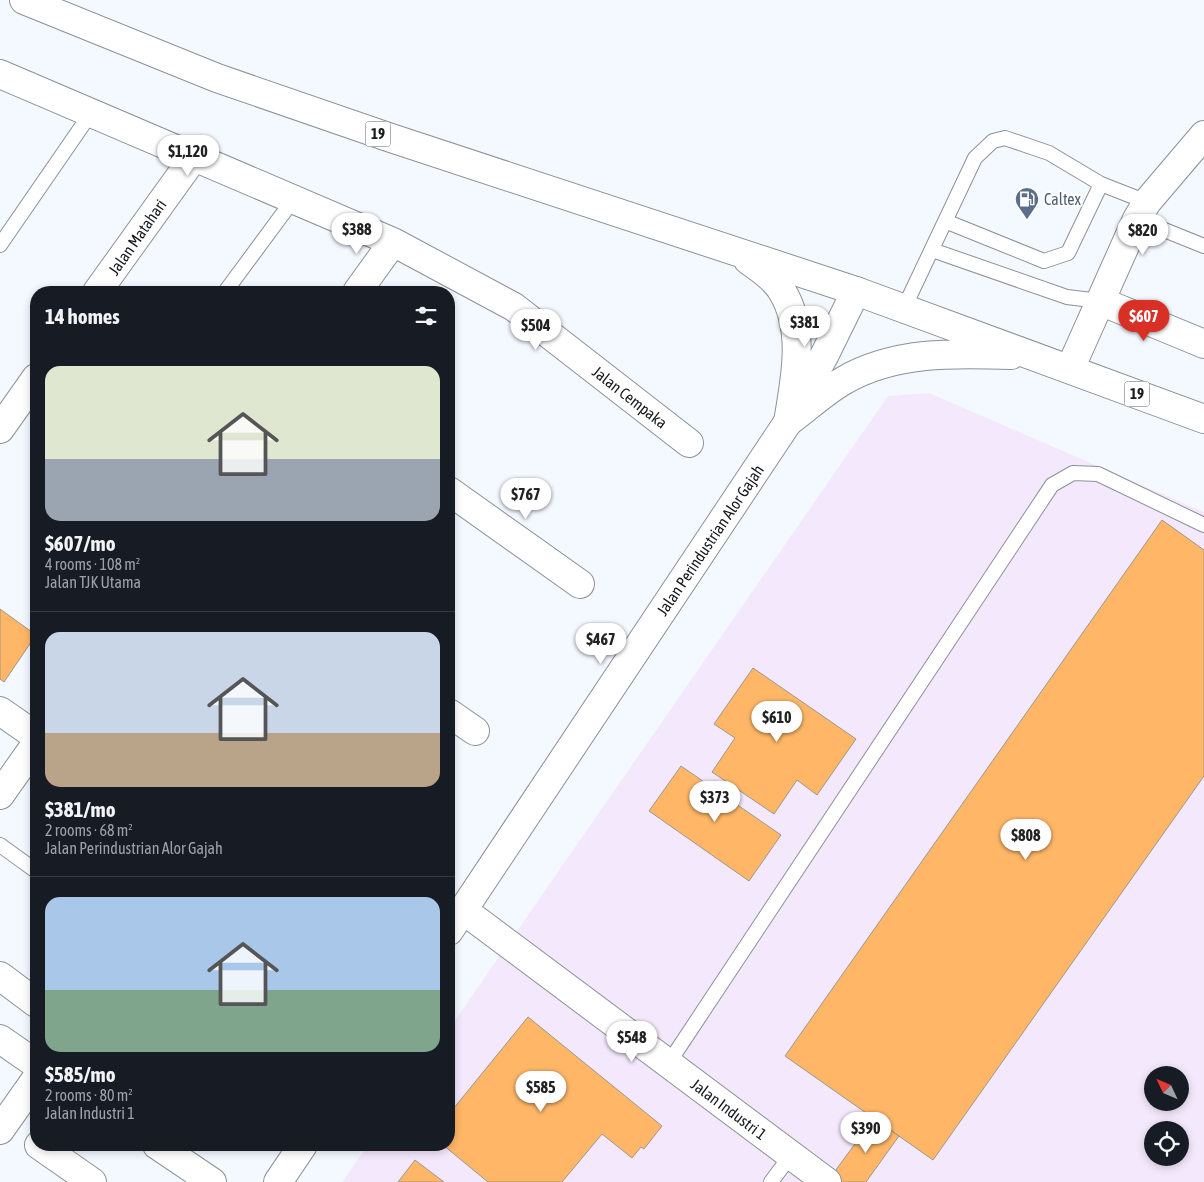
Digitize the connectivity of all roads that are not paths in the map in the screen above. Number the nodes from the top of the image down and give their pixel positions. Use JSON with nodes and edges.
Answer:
{"nodes":[{"id":1,"x":24,"y":0,"type":"edge"},
{"id":2,"x":0,"y":74,"type":"edge"},
{"id":3,"x":91,"y":113,"type":"junction"},
{"id":4,"x":1204,"y":135,"type":"edge"},
{"id":5,"x":194,"y":157,"type":"junction"},
{"id":6,"x":1101,"y":184,"type":"junction"},
{"id":7,"x":293,"y":200,"type":"junction"},
{"id":8,"x":1142,"y":210,"type":"junction"},
{"id":9,"x":945,"y":221,"type":"junction"},
{"id":10,"x":393,"y":242,"type":"junction"},
{"id":11,"x":0,"y":245,"type":"edge"},
{"id":12,"x":1204,"y":246,"type":"edge"},
{"id":13,"x":932,"y":250,"type":"junction"},
{"id":14,"x":737,"y":251,"type":"junction"},
{"id":15,"x":102,"y":286,"type":"edge"},
{"id":16,"x":229,"y":286,"type":"edge"},
{"id":17,"x":361,"y":286,"type":"edge"},
{"id":18,"x":856,"y":291,"type":"junction"},
{"id":19,"x":1100,"y":301,"type":"junction"},
{"id":20,"x":904,"y":308,"type":"junction"},
{"id":21,"x":1204,"y":344,"type":"edge"},
{"id":22,"x":1038,"y":357,"type":"junction"},
{"id":23,"x":1070,"y":369,"type":"junction"},
{"id":24,"x":30,"y":386,"type":"edge"},
{"id":25,"x":1204,"y":419,"type":"edge"},
{"id":26,"x":788,"y":422,"type":"junction"},
{"id":27,"x":0,"y":429,"type":"edge"},
{"id":28,"x":690,"y":443,"type":"dead end"},
{"id":29,"x":455,"y":495,"type":"edge"},
{"id":30,"x":1204,"y":525,"type":"edge"},
{"id":31,"x":580,"y":584,"type":"dead end"},
{"id":32,"x":0,"y":711,"type":"edge"},
{"id":33,"x":455,"y":717,"type":"edge"},
{"id":34,"x":30,"y":732,"type":"edge"},
{"id":35,"x":475,"y":732,"type":"dead end"},
{"id":36,"x":30,"y":752,"type":"edge"},
{"id":37,"x":0,"y":795,"type":"edge"},
{"id":38,"x":0,"y":845,"type":"edge"},
{"id":39,"x":30,"y":867,"type":"edge"},
{"id":40,"x":456,"y":921,"type":"edge"},
{"id":41,"x":0,"y":976,"type":"edge"},
{"id":42,"x":30,"y":998,"type":"edge"},
{"id":43,"x":0,"y":1039,"type":"edge"},
{"id":44,"x":30,"y":1060,"type":"edge"},
{"id":45,"x":668,"y":1064,"type":"junction"},
{"id":46,"x":30,"y":1087,"type":"edge"},
{"id":47,"x":2,"y":1123,"type":"edge"},
{"id":48,"x":30,"y":1139,"type":"edge"},
{"id":49,"x":48,"y":1151,"type":"edge"},
{"id":50,"x":166,"y":1151,"type":"edge"},
{"id":51,"x":299,"y":1151,"type":"edge"},
{"id":52,"x":791,"y":1156,"type":"junction"},
{"id":53,"x":83,"y":1179,"type":"edge"},
{"id":54,"x":212,"y":1182,"type":"edge"},
{"id":55,"x":278,"y":1182,"type":"edge"},
{"id":56,"x":771,"y":1182,"type":"edge"},
{"id":57,"x":827,"y":1182,"type":"edge"}],
"edges":[{"from":1,"to":14,"type":"street","number":"19"},
{"from":2,"to":3,"type":"street","name":"Jalan Cempaka"},
{"from":3,"to":5,"type":"street","name":"Jalan Cempaka"},
{"from":3,"to":11,"type":"lane"},
{"from":4,"to":8,"type":"street"},
{"from":5,"to":7,"type":"street","name":"Jalan Cempaka"},
{"from":5,"to":15,"type":"street","name":"Jalan Matahari"},
{"from":6,"to":8,"type":"lane"},
{"from":6,"to":9,"type":"lane"},
{"from":6,"to":9,"type":"lane"},
{"from":7,"to":10,"type":"street","name":"Jalan Cempaka"},
{"from":7,"to":16,"type":"lane"},
{"from":8,"to":12,"type":"lane"},
{"from":8,"to":19,"type":"street"},
{"from":9,"to":13,"type":"lane"},
{"from":10,"to":17,"type":"street"},
{"from":10,"to":28,"type":"street","name":"Jalan Cempaka"},
{"from":13,"to":19,"type":"lane"},
{"from":13,"to":20,"type":"lane"},
{"from":14,"to":18,"type":"street","number":"19"},
{"from":14,"to":26,"type":"street"},
{"from":18,"to":20,"type":"street","number":"19"},
{"from":18,"to":26,"type":"street","name":"Jalan Perindustrian Alor Gajah"},
{"from":19,"to":21,"type":"street"},
{"from":19,"to":23,"type":"street"},
{"from":20,"to":22,"type":"street","number":"19"},
{"from":22,"to":23,"type":"street","number":"19"},
{"from":22,"to":26,"type":"street"},
{"from":23,"to":25,"type":"street","number":"19"},
{"from":24,"to":27,"type":"street"},
{"from":26,"to":40,"type":"street","name":"Jalan Perindustrian Alor Gajah"},
{"from":29,"to":31,"type":"street"},
{"from":30,"to":45,"type":"lane"},
{"from":32,"to":34,"type":"street"},
{"from":33,"to":35,"type":"street"},
{"from":36,"to":37,"type":"street"},
{"from":38,"to":39,"type":"lane"},
{"from":40,"to":45,"type":"street","name":"Jalan Industri 1"},
{"from":41,"to":42,"type":"street"},
{"from":43,"to":44,"type":"street"},
{"from":45,"to":52,"type":"street","name":"Jalan Industri 1"},
{"from":46,"to":47,"type":"street"},
{"from":47,"to":48,"type":"street"},
{"from":49,"to":53,"type":"street"},
{"from":50,"to":54,"type":"street"},
{"from":51,"to":55,"type":"street"},
{"from":52,"to":56,"type":"lane"},
{"from":52,"to":57,"type":"street","name":"Jalan Industri 1"}]}
